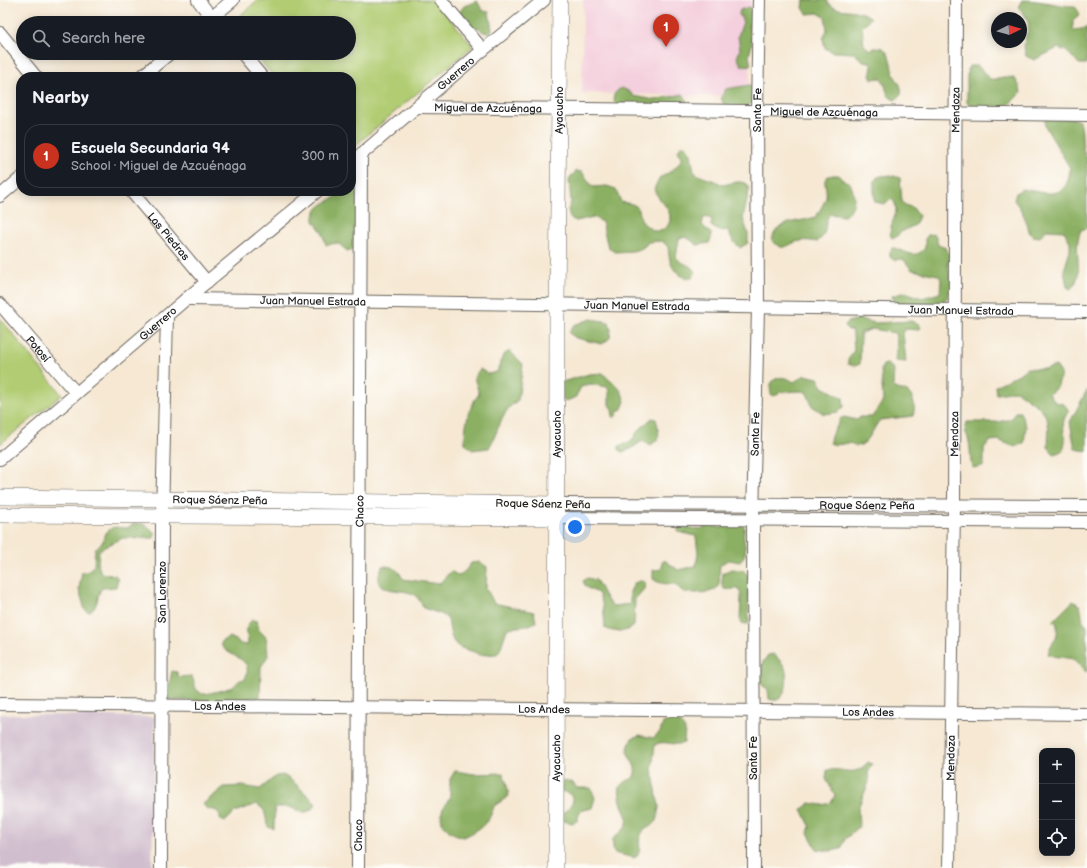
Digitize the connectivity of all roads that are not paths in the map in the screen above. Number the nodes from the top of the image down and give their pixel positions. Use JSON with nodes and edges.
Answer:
{"nodes":[{"id":1,"x":198,"y":0,"type":"edge"},
{"id":2,"x":233,"y":0,"type":"edge"},
{"id":3,"x":441,"y":0,"type":"edge"},
{"id":4,"x":544,"y":0,"type":"edge"},
{"id":5,"x":560,"y":0,"type":"edge"},
{"id":6,"x":759,"y":0,"type":"edge"},
{"id":7,"x":956,"y":0,"type":"edge"},
{"id":8,"x":208,"y":16,"type":"edge"},
{"id":9,"x":216,"y":16,"type":"edge"},
{"id":10,"x":0,"y":33,"type":"edge"},
{"id":11,"x":483,"y":50,"type":"junction"},
{"id":12,"x":16,"y":53,"type":"edge"},
{"id":13,"x":22,"y":60,"type":"edge"},
{"id":14,"x":162,"y":60,"type":"edge"},
{"id":15,"x":248,"y":60,"type":"edge"},
{"id":16,"x":32,"y":72,"type":"edge"},
{"id":17,"x":147,"y":72,"type":"edge"},
{"id":18,"x":258,"y":72,"type":"edge"},
{"id":19,"x":416,"y":107,"type":"junction"},
{"id":20,"x":560,"y":108,"type":"junction"},
{"id":21,"x":757,"y":111,"type":"junction"},
{"id":22,"x":955,"y":114,"type":"junction"},
{"id":23,"x":1087,"y":115,"type":"edge"},
{"id":24,"x":361,"y":154,"type":"junction"},
{"id":25,"x":356,"y":158,"type":"edge"},
{"id":26,"x":16,"y":182,"type":"edge"},
{"id":27,"x":0,"y":196,"type":"edge"},
{"id":28,"x":135,"y":196,"type":"edge"},
{"id":29,"x":311,"y":196,"type":"edge"},
{"id":30,"x":207,"y":282,"type":"junction"},
{"id":31,"x":186,"y":299,"type":"junction"},
{"id":32,"x":360,"y":302,"type":"junction"},
{"id":33,"x":0,"y":304,"type":"edge"},
{"id":34,"x":557,"y":305,"type":"junction"},
{"id":35,"x":758,"y":308,"type":"junction"},
{"id":36,"x":954,"y":310,"type":"junction"},
{"id":37,"x":1087,"y":312,"type":"edge"},
{"id":38,"x":167,"y":316,"type":"junction"},
{"id":39,"x":76,"y":393,"type":"junction"},
{"id":40,"x":0,"y":459,"type":"edge"},
{"id":41,"x":0,"y":497,"type":"edge"},
{"id":42,"x":163,"y":499,"type":"junction"},
{"id":43,"x":755,"y":505,"type":"junction"},
{"id":44,"x":954,"y":506,"type":"junction"},
{"id":45,"x":1087,"y":506,"type":"edge"},
{"id":46,"x":360,"y":509,"type":"junction"},
{"id":47,"x":556,"y":511,"type":"junction"},
{"id":48,"x":0,"y":515,"type":"edge"},
{"id":49,"x":162,"y":516,"type":"junction"},
{"id":50,"x":754,"y":519,"type":"junction"},
{"id":51,"x":953,"y":521,"type":"junction"},
{"id":52,"x":1087,"y":522,"type":"edge"},
{"id":53,"x":0,"y":704,"type":"edge"},
{"id":54,"x":162,"y":706,"type":"junction"},
{"id":55,"x":359,"y":707,"type":"junction"},
{"id":56,"x":556,"y":709,"type":"junction"},
{"id":57,"x":752,"y":711,"type":"junction"},
{"id":58,"x":950,"y":713,"type":"junction"},
{"id":59,"x":1087,"y":714,"type":"edge"},
{"id":60,"x":161,"y":868,"type":"edge"},
{"id":61,"x":358,"y":868,"type":"edge"},
{"id":62,"x":556,"y":868,"type":"edge"},
{"id":63,"x":754,"y":868,"type":"edge"},
{"id":64,"x":949,"y":868,"type":"edge"}],
"edges":[{"from":1,"to":8,"type":"street"},
{"from":2,"to":9,"type":"street"},
{"from":3,"to":11,"type":"street"},
{"from":4,"to":11,"type":"street","name":"Guerrero"},
{"from":5,"to":20,"type":"street","name":"Ayacucho"},
{"from":6,"to":21,"type":"street","name":"Santa Fe"},
{"from":7,"to":22,"type":"street","name":"Mendoza"},
{"from":10,"to":12,"type":"street"},
{"from":11,"to":19,"type":"street","name":"Guerrero"},
{"from":13,"to":16,"type":"street"},
{"from":14,"to":17,"type":"street"},
{"from":15,"to":18,"type":"street"},
{"from":19,"to":20,"type":"street","name":"Miguel de Azcuénaga"},
{"from":19,"to":24,"type":"street","name":"Guerrero"},
{"from":20,"to":21,"type":"street","name":"Miguel de Azcuénaga"},
{"from":20,"to":34,"type":"street","name":"Ayacucho"},
{"from":21,"to":22,"type":"street","name":"Miguel de Azcuénaga"},
{"from":21,"to":35,"type":"street","name":"Santa Fe"},
{"from":22,"to":23,"type":"street","name":"Miguel de Azcuénaga"},
{"from":22,"to":36,"type":"street","name":"Mendoza"},
{"from":24,"to":25,"type":"street","name":"Guerrero"},
{"from":24,"to":32,"type":"street","name":"Chaco"},
{"from":26,"to":27,"type":"street"},
{"from":28,"to":30,"type":"street","name":"Las Piedras"},
{"from":29,"to":30,"type":"street","name":"Guerrero"},
{"from":30,"to":31,"type":"street","name":"Guerrero"},
{"from":31,"to":32,"type":"street","name":"Juan Manuel Estrada"},
{"from":31,"to":38,"type":"street","name":"Guerrero"},
{"from":32,"to":34,"type":"street","name":"Juan Manuel Estrada"},
{"from":32,"to":46,"type":"street","name":"Chaco"},
{"from":33,"to":39,"type":"street","name":"Potosí"},
{"from":34,"to":35,"type":"street","name":"Juan Manuel Estrada"},
{"from":34,"to":47,"type":"street","name":"Ayacucho"},
{"from":35,"to":36,"type":"street","name":"Juan Manuel Estrada"},
{"from":35,"to":43,"type":"street","name":"Santa Fe"},
{"from":36,"to":37,"type":"street","name":"Juan Manuel Estrada"},
{"from":36,"to":44,"type":"street","name":"Mendoza"},
{"from":38,"to":39,"type":"street","name":"Guerrero"},
{"from":38,"to":42,"type":"street","name":"San Lorenzo"},
{"from":39,"to":40,"type":"street","name":"Guerrero"},
{"from":41,"to":42,"type":"street","name":"Roque Sáenz Peña"},
{"from":42,"to":46,"type":"street","name":"Roque Sáenz Peña"},
{"from":42,"to":49,"type":"street","name":"San Lorenzo"},
{"from":43,"to":44,"type":"street","name":"Roque Sáenz Peña"},
{"from":43,"to":47,"type":"street","name":"Roque Sáenz Peña"},
{"from":43,"to":50,"type":"street","name":"Santa Fe"},
{"from":44,"to":45,"type":"street","name":"Roque Sáenz Peña"},
{"from":44,"to":51,"type":"street","name":"Mendoza"},
{"from":46,"to":47,"type":"street","name":"Roque Sáenz Peña"},
{"from":46,"to":49,"type":"street","name":"Roque Sáenz Peña"},
{"from":46,"to":55,"type":"street","name":"Chaco"},
{"from":47,"to":50,"type":"street","name":"Roque Sáenz Peña"},
{"from":47,"to":56,"type":"street","name":"Ayacucho"},
{"from":48,"to":49,"type":"street","name":"Roque Sáenz Peña"},
{"from":49,"to":54,"type":"street","name":"San Lorenzo"},
{"from":50,"to":51,"type":"street","name":"Roque Sáenz Peña"},
{"from":50,"to":57,"type":"street","name":"Santa Fe"},
{"from":51,"to":52,"type":"street","name":"Roque Sáenz Peña"},
{"from":51,"to":58,"type":"street","name":"Mendoza"},
{"from":53,"to":54,"type":"street","name":"Los Andes"},
{"from":54,"to":55,"type":"street","name":"Los Andes"},
{"from":54,"to":60,"type":"street","name":"San Lorenzo"},
{"from":55,"to":56,"type":"street","name":"Los Andes"},
{"from":55,"to":61,"type":"street","name":"Chaco"},
{"from":56,"to":57,"type":"street","name":"Los Andes"},
{"from":56,"to":62,"type":"street","name":"Ayacucho"},
{"from":57,"to":58,"type":"street","name":"Los Andes"},
{"from":57,"to":63,"type":"street","name":"Santa Fe"},
{"from":58,"to":59,"type":"street","name":"Los Andes"},
{"from":58,"to":64,"type":"street","name":"Mendoza"}]}
